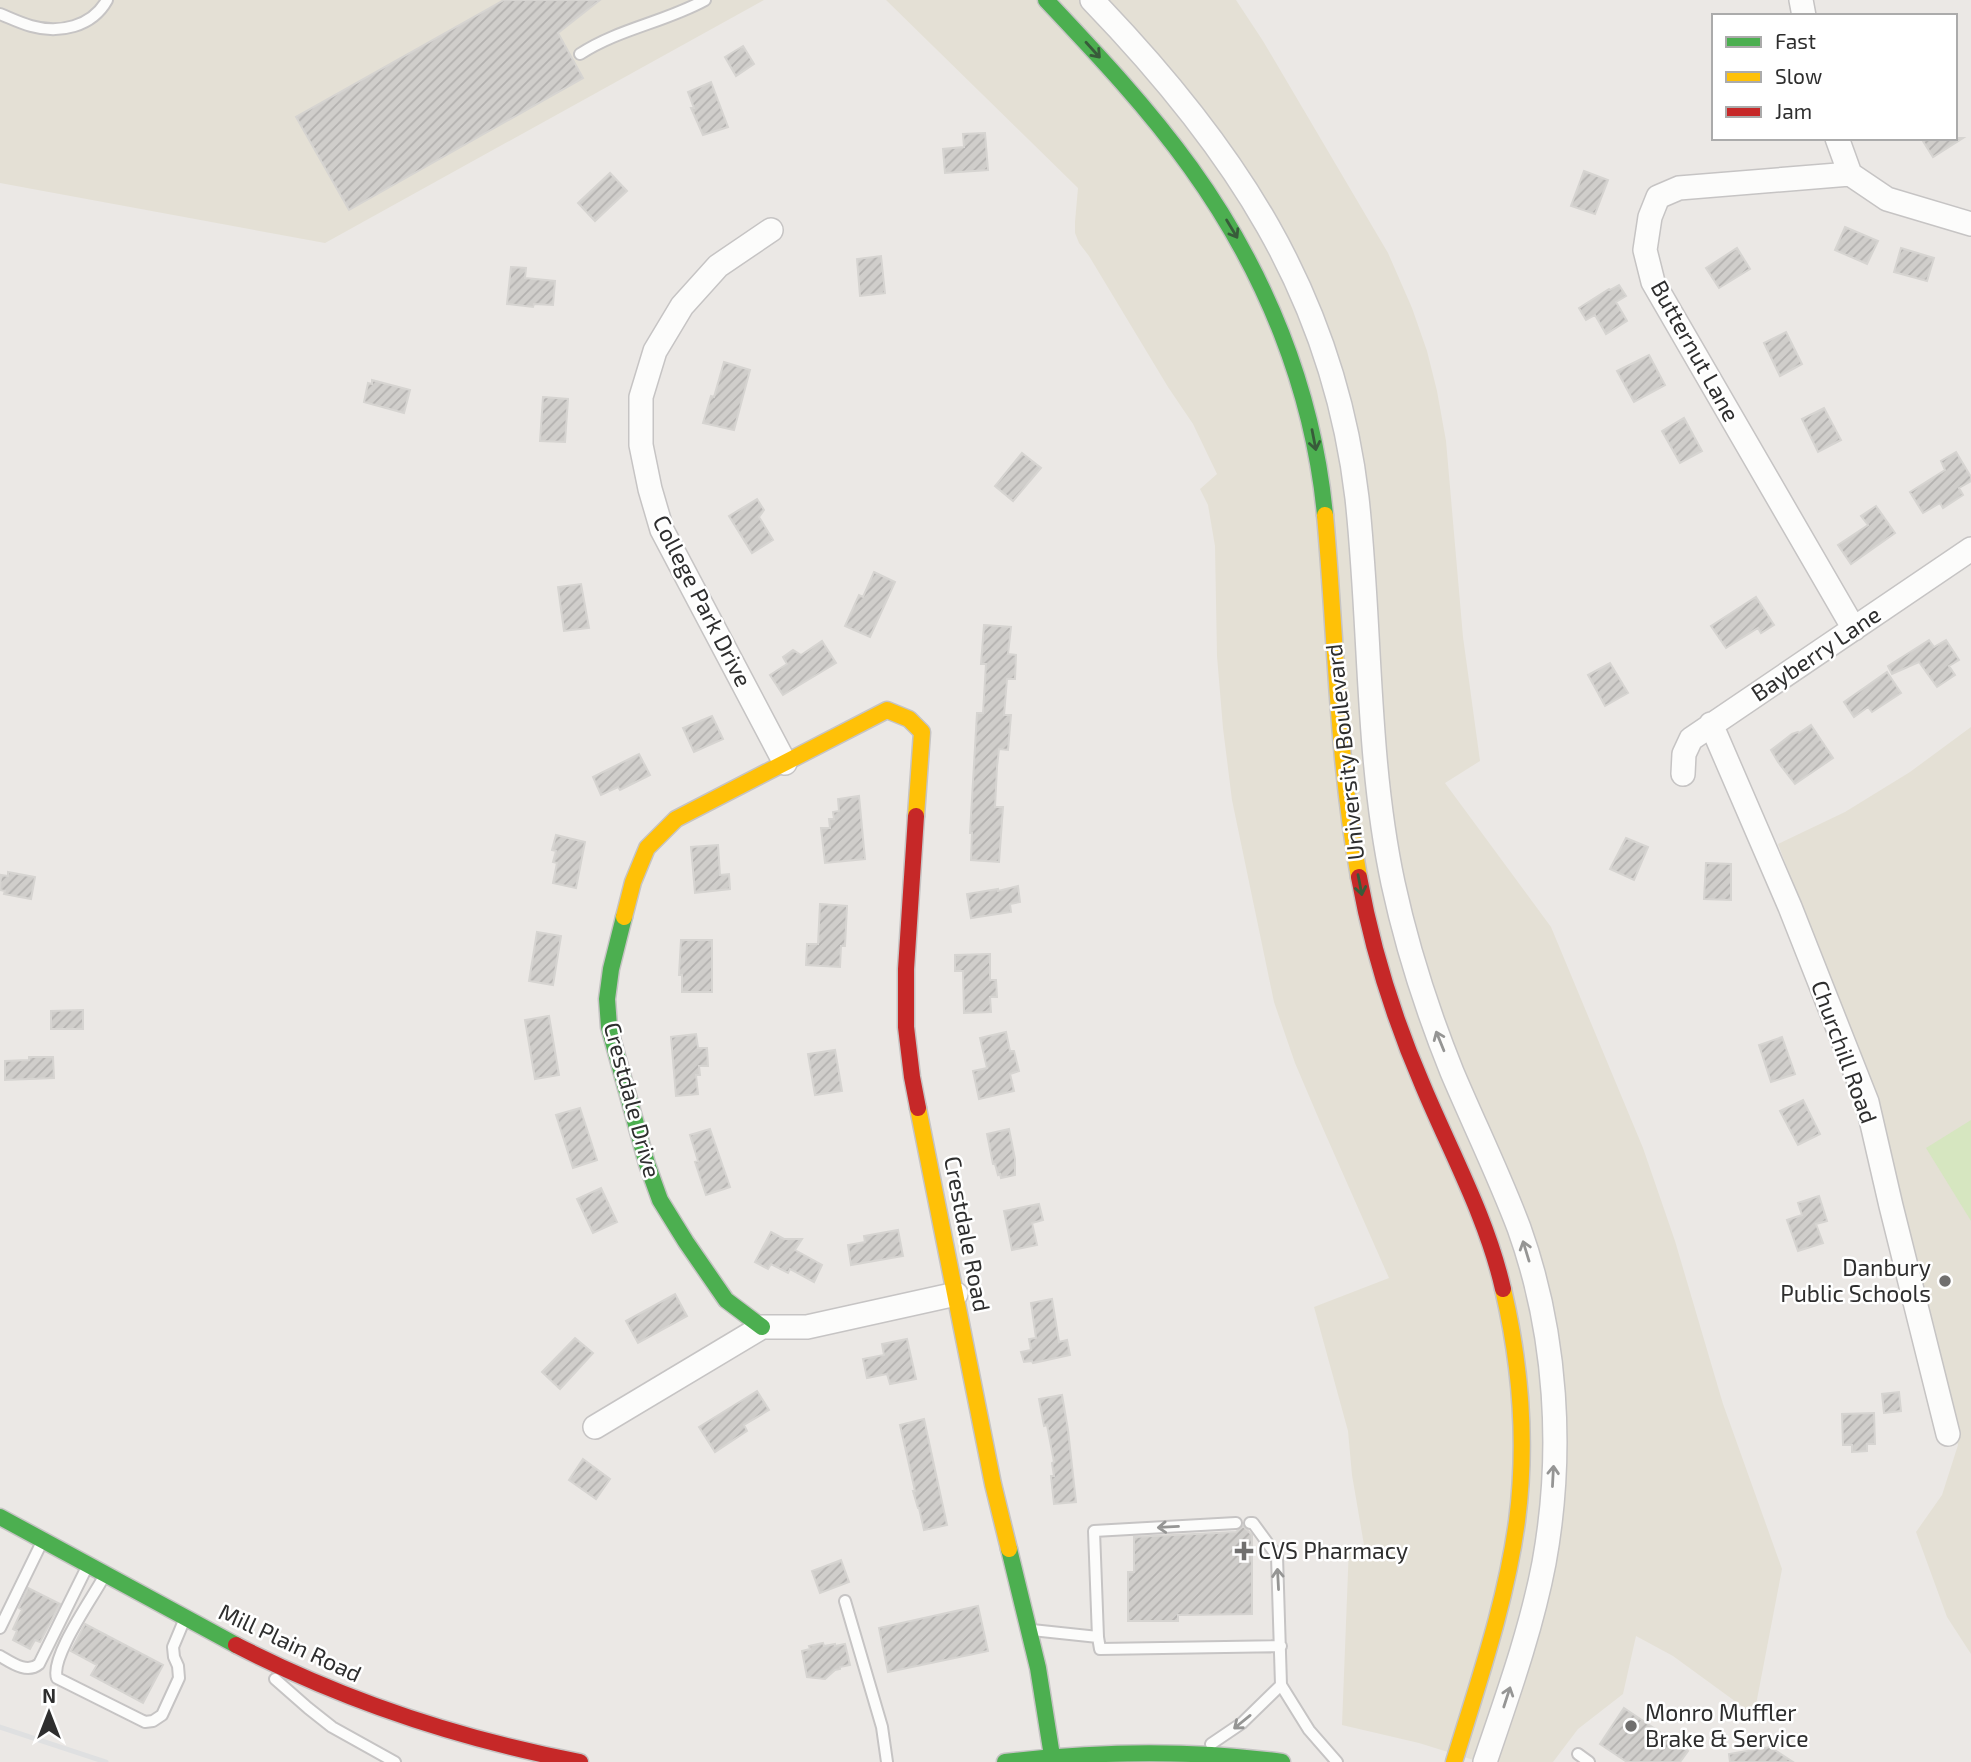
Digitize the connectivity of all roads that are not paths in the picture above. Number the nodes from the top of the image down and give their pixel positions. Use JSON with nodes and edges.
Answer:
{"nodes":[{"id":1,"x":107,"y":0,"type":"edge"},
{"id":2,"x":705,"y":0,"type":"edge"},
{"id":3,"x":1046,"y":0,"type":"edge"},
{"id":4,"x":1092,"y":0,"type":"edge"},
{"id":5,"x":0,"y":14,"type":"edge"},
{"id":6,"x":580,"y":54,"type":"dead end"},
{"id":7,"x":1838,"y":140,"type":"edge"},
{"id":8,"x":1850,"y":174,"type":"junction"},
{"id":9,"x":1971,"y":224,"type":"edge"},
{"id":10,"x":771,"y":230,"type":"dead end"},
{"id":11,"x":1971,"y":549,"type":"edge"},
{"id":12,"x":1854,"y":629,"type":"junction"},
{"id":13,"x":909,"y":719,"type":"joint"},
{"id":14,"x":1711,"y":723,"type":"junction"},
{"id":15,"x":785,"y":763,"type":"junction"},
{"id":16,"x":1683,"y":774,"type":"dead end"},
{"id":17,"x":956,"y":1294,"type":"junction"},
{"id":18,"x":762,"y":1327,"type":"junction"},
{"id":19,"x":595,"y":1427,"type":"dead end"},
{"id":20,"x":1948,"y":1434,"type":"dead end"},
{"id":21,"x":4,"y":1523,"type":"edge"},
{"id":22,"x":1236,"y":1523,"type":"dead end"},
{"id":23,"x":1250,"y":1523,"type":"dead end"},
{"id":24,"x":42,"y":1540,"type":"junction"},
{"id":25,"x":88,"y":1565,"type":"junction"},
{"id":26,"x":106,"y":1575,"type":"junction"},
{"id":27,"x":845,"y":1601,"type":"dead end"},
{"id":28,"x":185,"y":1618,"type":"junction"},
{"id":29,"x":0,"y":1628,"type":"edge"},
{"id":30,"x":1030,"y":1630,"type":"junction"},
{"id":31,"x":1098,"y":1637,"type":"junction"},
{"id":32,"x":1281,"y":1646,"type":"junction"},
{"id":33,"x":239,"y":1647,"type":"junction"},
{"id":34,"x":0,"y":1656,"type":"edge"},
{"id":35,"x":1281,"y":1685,"type":"junction"},
{"id":36,"x":1199,"y":1752,"type":"junction"},
{"id":37,"x":1578,"y":1754,"type":"dead end"},
{"id":38,"x":1052,"y":1759,"type":"edge"},
{"id":39,"x":396,"y":1762,"type":"edge"},
{"id":40,"x":580,"y":1762,"type":"edge"},
{"id":41,"x":887,"y":1762,"type":"edge"},
{"id":42,"x":1005,"y":1762,"type":"edge"},
{"id":43,"x":1282,"y":1762,"type":"edge"},
{"id":44,"x":1337,"y":1762,"type":"edge"},
{"id":45,"x":1454,"y":1762,"type":"edge"},
{"id":46,"x":1485,"y":1762,"type":"edge"},
{"id":47,"x":1589,"y":1762,"type":"edge"}],
"edges":[{"from":1,"to":5,"type":"lane"},
{"from":2,"to":6,"type":"lane"},
{"from":3,"to":45,"type":"street","name":"University Boulevard","one_way":true},
{"from":46,"to":4,"type":"street","name":"University Boulevard","one_way":true},
{"from":7,"to":8,"type":"street"},
{"from":8,"to":9,"type":"street"},
{"from":8,"to":12,"type":"street","name":"Butternut Lane"},
{"from":10,"to":15,"type":"street","name":"College Park Drive"},
{"from":11,"to":12,"type":"street","name":"Bayberry Lane"},
{"from":12,"to":14,"type":"street","name":"Bayberry Lane"},
{"from":13,"to":15,"type":"street","name":"Crestdale Drive"},
{"from":13,"to":17,"type":"street","name":"Crestdale Road"},
{"from":14,"to":16,"type":"street","name":"Bayberry Lane"},
{"from":14,"to":20,"type":"street","name":"Churchill Road"},
{"from":15,"to":18,"type":"street","name":"Crestdale Drive"},
{"from":17,"to":18,"type":"street"},
{"from":17,"to":30,"type":"street","name":"Crestdale Road"},
{"from":18,"to":19,"type":"street"},
{"from":21,"to":24,"type":"street","name":"Mill Plain Road"},
{"from":22,"to":31,"type":"lane","one_way":true},
{"from":32,"to":23,"type":"lane","one_way":true},
{"from":24,"to":25,"type":"street","name":"Mill Plain Road"},
{"from":24,"to":29,"type":"lane"},
{"from":25,"to":26,"type":"street","name":"Mill Plain Road"},
{"from":25,"to":34,"type":"lane"},
{"from":26,"to":28,"type":"street","name":"Mill Plain Road"},
{"from":26,"to":28,"type":"lane"},
{"from":27,"to":41,"type":"lane"},
{"from":28,"to":33,"type":"street","name":"Mill Plain Road"},
{"from":30,"to":31,"type":"lane"},
{"from":30,"to":38,"type":"street","name":"Crestdale Road"},
{"from":31,"to":32,"type":"lane"},
{"from":32,"to":35,"type":"lane"},
{"from":33,"to":39,"type":"lane"},
{"from":33,"to":40,"type":"street","name":"Mill Plain Road"},
{"from":35,"to":36,"type":"lane","one_way":true},
{"from":35,"to":44,"type":"lane"},
{"from":36,"to":38,"type":"street"},
{"from":36,"to":43,"type":"street"},
{"from":37,"to":47,"type":"lane"},
{"from":38,"to":42,"type":"street"}]}
